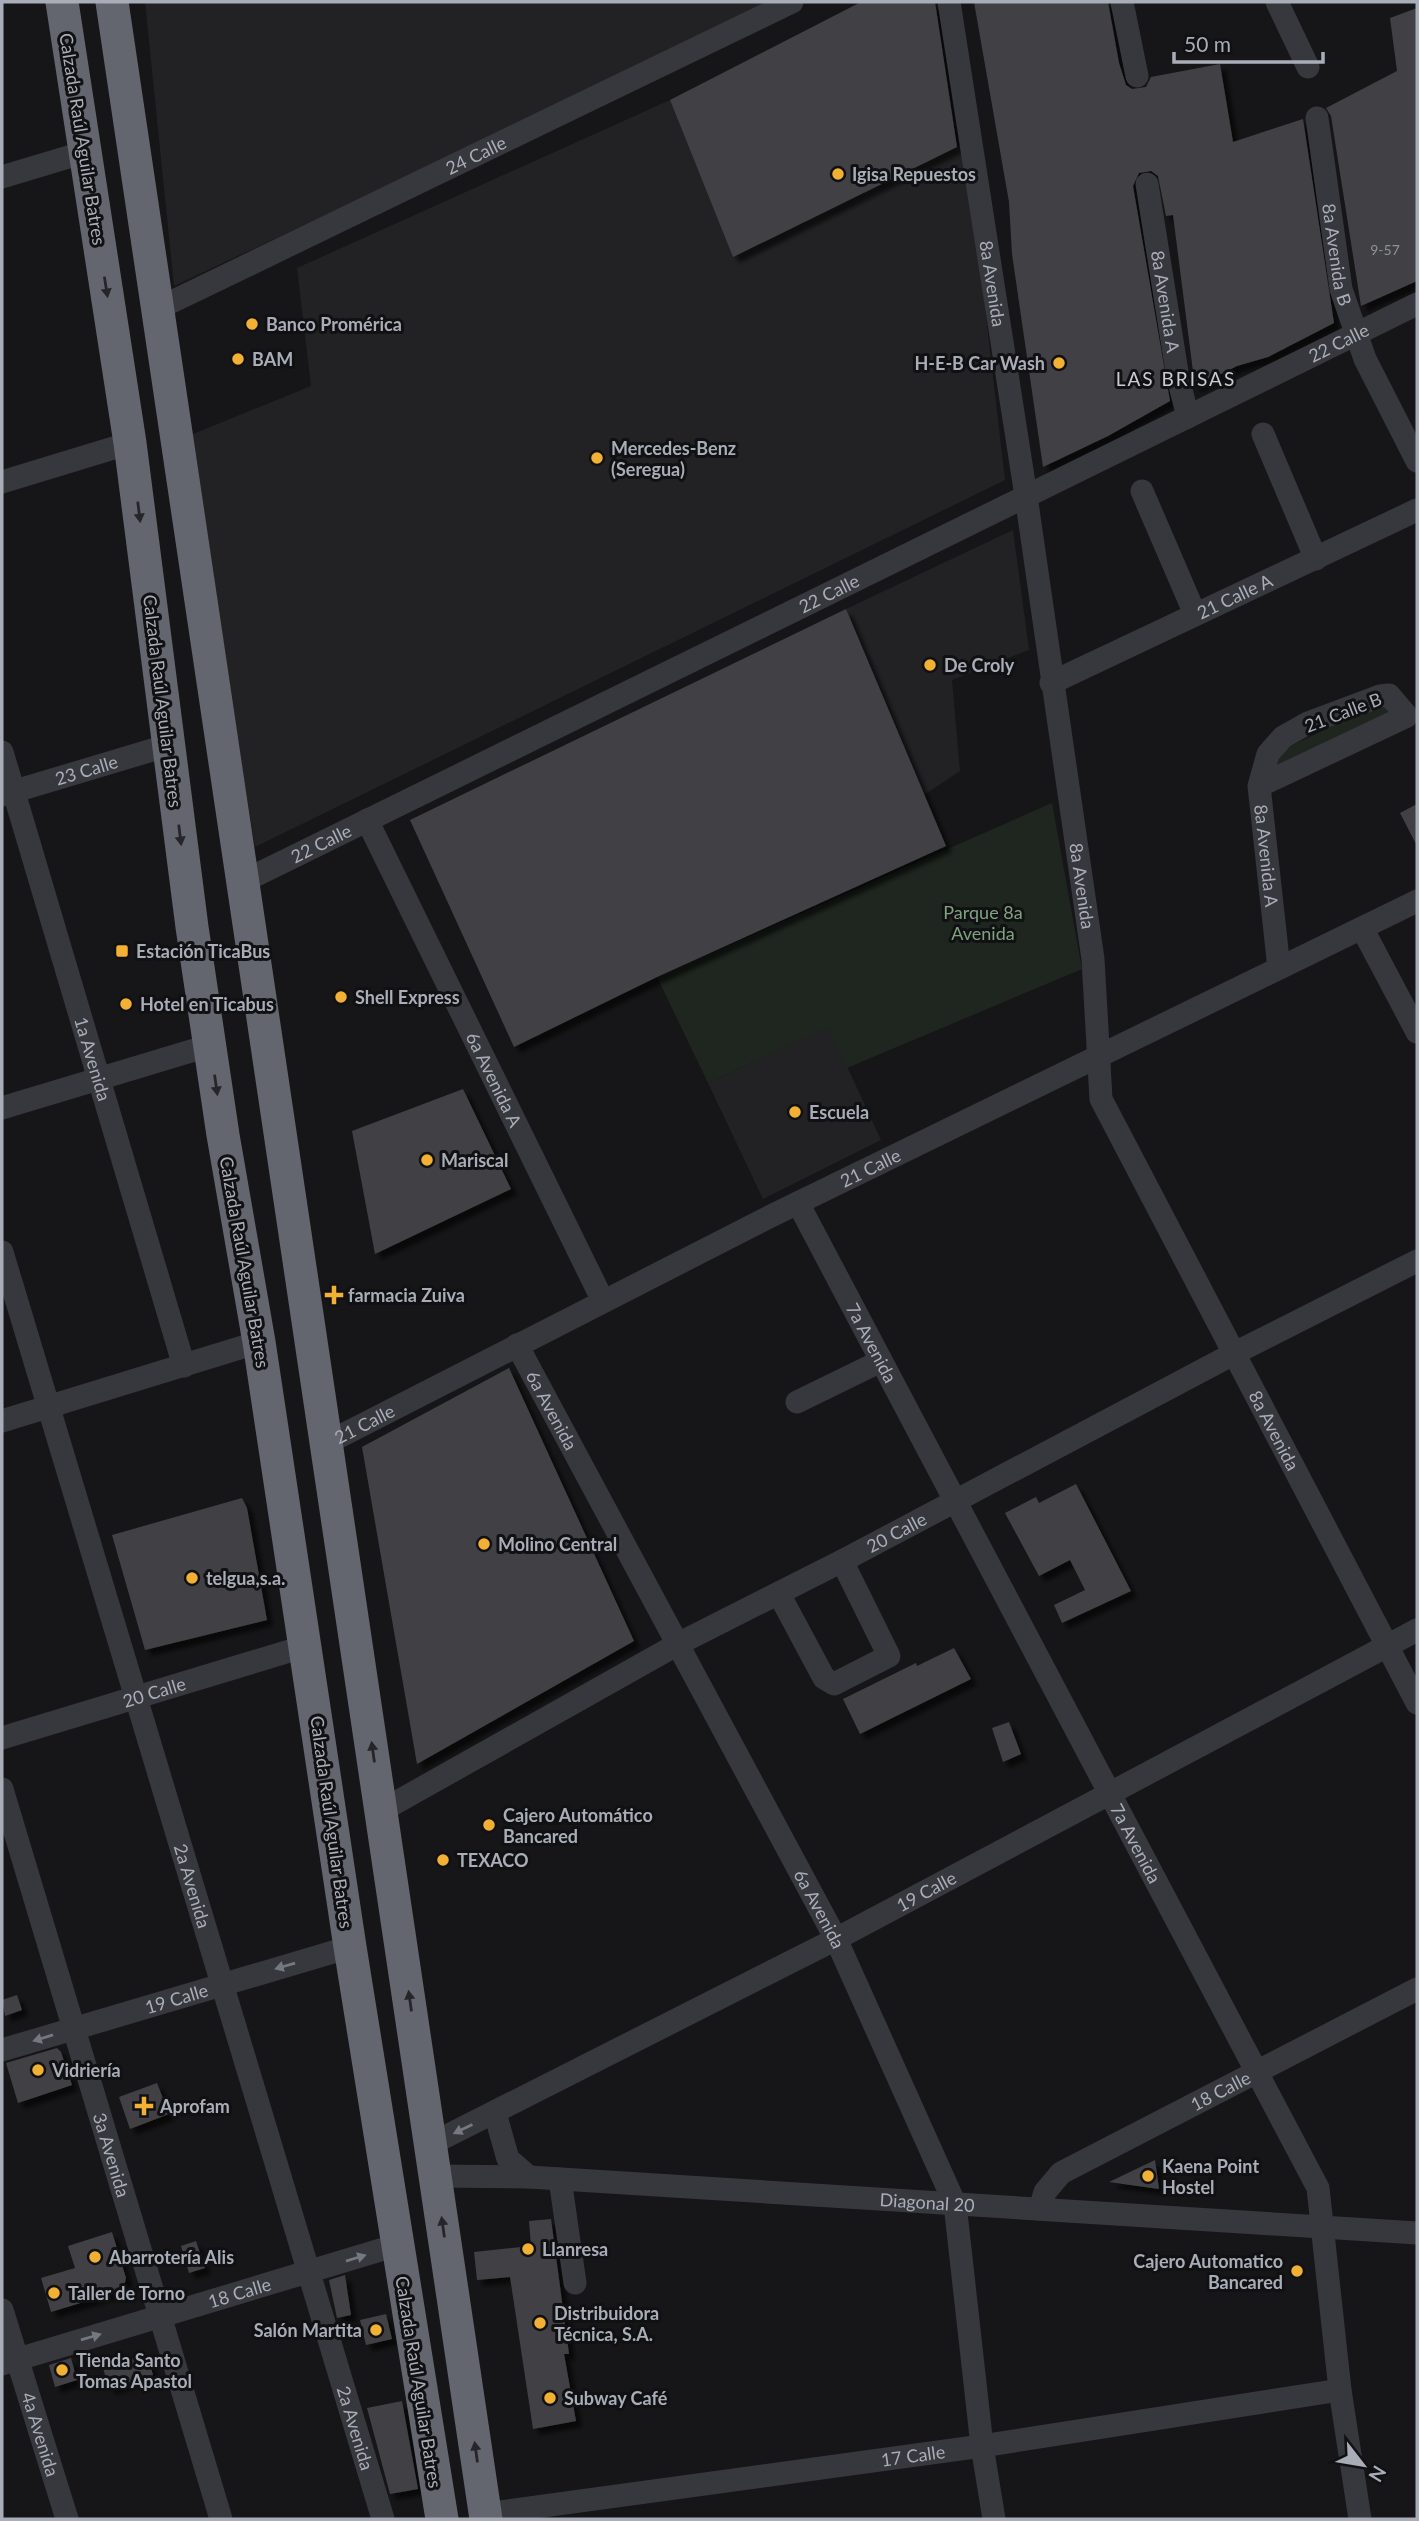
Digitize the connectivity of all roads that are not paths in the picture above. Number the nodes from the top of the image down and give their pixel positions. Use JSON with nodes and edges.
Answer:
{"nodes":[{"id":1,"x":62,"y":2,"type":"edge"},
{"id":2,"x":112,"y":2,"type":"edge"},
{"id":3,"x":792,"y":2,"type":"edge"},
{"id":4,"x":949,"y":2,"type":"edge"},
{"id":5,"x":1122,"y":2,"type":"edge"},
{"id":6,"x":1277,"y":2,"type":"edge"},
{"id":7,"x":1308,"y":66,"type":"dead end"},
{"id":8,"x":1138,"y":76,"type":"dead end"},
{"id":9,"x":1317,"y":118,"type":"dead end"},
{"id":10,"x":85,"y":152,"type":"junction"},
{"id":11,"x":2,"y":177,"type":"edge"},
{"id":12,"x":1147,"y":184,"type":"dead end"},
{"id":13,"x":1417,"y":304,"type":"edge"},
{"id":14,"x":157,"y":309,"type":"junction"},
{"id":15,"x":1355,"y":334,"type":"junction"},
{"id":16,"x":1188,"y":417,"type":"junction"},
{"id":17,"x":1263,"y":434,"type":"dead end"},
{"id":18,"x":130,"y":443,"type":"junction"},
{"id":19,"x":1417,"y":461,"type":"edge"},
{"id":20,"x":2,"y":482,"type":"edge"},
{"id":21,"x":1142,"y":491,"type":"dead end"},
{"id":22,"x":1026,"y":496,"type":"junction"},
{"id":23,"x":1417,"y":510,"type":"edge"},
{"id":24,"x":1316,"y":559,"type":"junction"},
{"id":25,"x":1195,"y":614,"type":"junction"},
{"id":26,"x":1051,"y":683,"type":"junction"},
{"id":27,"x":169,"y":745,"type":"junction"},
{"id":28,"x":1274,"y":747,"type":"joint"},
{"id":29,"x":2,"y":752,"type":"edge"},
{"id":30,"x":1259,"y":786,"type":"junction"},
{"id":31,"x":8,"y":793,"type":"edge"},
{"id":32,"x":367,"y":820,"type":"junction"},
{"id":33,"x":242,"y":882,"type":"junction"},
{"id":34,"x":1417,"y":901,"type":"edge"},
{"id":35,"x":1362,"y":928,"type":"junction"},
{"id":36,"x":1279,"y":968,"type":"junction"},
{"id":37,"x":1417,"y":1032,"type":"edge"},
{"id":38,"x":211,"y":1045,"type":"junction"},
{"id":39,"x":1098,"y":1055,"type":"junction"},
{"id":40,"x":99,"y":1079,"type":"junction"},
{"id":41,"x":2,"y":1108,"type":"edge"},
{"id":42,"x":798,"y":1203,"type":"junction"},
{"id":43,"x":2,"y":1252,"type":"edge"},
{"id":44,"x":1417,"y":1261,"type":"edge"},
{"id":45,"x":603,"y":1301,"type":"junction"},
{"id":46,"x":259,"y":1342,"type":"junction"},
{"id":47,"x":517,"y":1345,"type":"junction"},
{"id":48,"x":1235,"y":1353,"type":"junction"},
{"id":49,"x":881,"y":1361,"type":"junction"},
{"id":50,"x":184,"y":1366,"type":"junction"},
{"id":51,"x":797,"y":1402,"type":"dead end"},
{"id":52,"x":48,"y":1407,"type":"junction"},
{"id":53,"x":2,"y":1421,"type":"edge"},
{"id":54,"x":327,"y":1443,"type":"junction"},
{"id":55,"x":955,"y":1501,"type":"junction"},
{"id":56,"x":842,"y":1561,"type":"junction"},
{"id":57,"x":779,"y":1594,"type":"junction"},
{"id":58,"x":1417,"y":1630,"type":"edge"},
{"id":59,"x":678,"y":1644,"type":"junction"},
{"id":60,"x":306,"y":1646,"type":"junction"},
{"id":61,"x":1387,"y":1646,"type":"junction"},
{"id":62,"x":136,"y":1697,"type":"junction"},
{"id":63,"x":1417,"y":1703,"type":"edge"},
{"id":64,"x":2,"y":1738,"type":"edge"},
{"id":65,"x":2,"y":1789,"type":"edge"},
{"id":66,"x":1110,"y":1793,"type":"junction"},
{"id":67,"x":381,"y":1811,"type":"junction"},
{"id":68,"x":836,"y":1939,"type":"junction"},
{"id":69,"x":350,"y":1947,"type":"junction"},
{"id":70,"x":222,"y":1984,"type":"junction"},
{"id":71,"x":1417,"y":1989,"type":"edge"},
{"id":72,"x":74,"y":2028,"type":"junction"},
{"id":73,"x":2,"y":2050,"type":"edge"},
{"id":74,"x":1258,"y":2072,"type":"junction"},
{"id":75,"x":495,"y":2113,"type":"junction"},
{"id":76,"x":433,"y":2160,"type":"junction"},
{"id":77,"x":529,"y":2177,"type":"junction"},
{"id":78,"x":560,"y":2179,"type":"junction"},
{"id":79,"x":955,"y":2204,"type":"junction"},
{"id":80,"x":1040,"y":2209,"type":"junction"},
{"id":81,"x":1322,"y":2227,"type":"junction"},
{"id":82,"x":1417,"y":2233,"type":"edge"},
{"id":83,"x":397,"y":2245,"type":"junction"},
{"id":84,"x":309,"y":2272,"type":"junction"},
{"id":85,"x":575,"y":2283,"type":"dead end"},
{"id":86,"x":2,"y":2310,"type":"edge"},
{"id":87,"x":160,"y":2317,"type":"junction"},
{"id":88,"x":9,"y":2361,"type":"edge"},
{"id":89,"x":1340,"y":2390,"type":"junction"},
{"id":90,"x":982,"y":2446,"type":"junction"},
{"id":91,"x":486,"y":2517,"type":"edge"},
{"id":92,"x":67,"y":2519,"type":"edge"},
{"id":93,"x":221,"y":2519,"type":"edge"},
{"id":94,"x":383,"y":2519,"type":"edge"},
{"id":95,"x":442,"y":2519,"type":"edge"},
{"id":96,"x":994,"y":2519,"type":"edge"},
{"id":97,"x":1360,"y":2519,"type":"edge"}],
"edges":[{"from":1,"to":10,"type":"highway","name":"Calzada Raúl Aguilar Batres"},
{"from":2,"to":14,"type":"highway"},
{"from":3,"to":14,"type":"street","name":"24 Calle"},
{"from":4,"to":22,"type":"street","name":"8a Avenida"},
{"from":5,"to":8,"type":"street"},
{"from":6,"to":7,"type":"street"},
{"from":9,"to":15,"type":"street","name":"8a Avenida B"},
{"from":10,"to":11,"type":"street"},
{"from":10,"to":18,"type":"highway","name":"Calzada Raúl Aguilar Batres","one_way":true},
{"from":12,"to":16,"type":"street","name":"8a Avenida A"},
{"from":13,"to":15,"type":"street","name":"22 Calle"},
{"from":14,"to":33,"type":"highway"},
{"from":15,"to":16,"type":"street","name":"22 Calle"},
{"from":15,"to":19,"type":"street","name":"8a Avenida B"},
{"from":16,"to":22,"type":"street","name":"22 Calle"},
{"from":17,"to":24,"type":"street"},
{"from":18,"to":20,"type":"street"},
{"from":18,"to":27,"type":"highway","name":"Calzada Raúl Aguilar Batres","one_way":true},
{"from":21,"to":25,"type":"street"},
{"from":22,"to":26,"type":"street","name":"8a Avenida"},
{"from":22,"to":32,"type":"street","name":"22 Calle"},
{"from":23,"to":24,"type":"street","name":"21 Calle A"},
{"from":24,"to":25,"type":"street","name":"21 Calle A"},
{"from":25,"to":26,"type":"street","name":"21 Calle A"},
{"from":26,"to":39,"type":"street","name":"8a Avenida"},
{"from":27,"to":31,"type":"street","name":"23 Calle"},
{"from":27,"to":38,"type":"highway","name":"Calzada Raúl Aguilar Batres","one_way":true},
{"from":28,"to":30,"type":"street","name":"8a Avenida A"},
{"from":28,"to":30,"type":"street","name":"21 Calle B"},
{"from":29,"to":31,"type":"street","name":"1a Avenida"},
{"from":30,"to":36,"type":"street","name":"8a Avenida A"},
{"from":31,"to":40,"type":"street","name":"1a Avenida"},
{"from":32,"to":33,"type":"street","name":"22 Calle"},
{"from":32,"to":45,"type":"street","name":"6a Avenida A"},
{"from":33,"to":54,"type":"highway"},
{"from":34,"to":35,"type":"street","name":"21 Calle"},
{"from":35,"to":36,"type":"street","name":"21 Calle"},
{"from":35,"to":37,"type":"street"},
{"from":36,"to":39,"type":"street","name":"21 Calle"},
{"from":38,"to":40,"type":"street"},
{"from":38,"to":46,"type":"highway","name":"Calzada Raúl Aguilar Batres","one_way":true},
{"from":39,"to":42,"type":"street","name":"21 Calle"},
{"from":39,"to":48,"type":"street","name":"8a Avenida"},
{"from":40,"to":41,"type":"street"},
{"from":40,"to":50,"type":"street","name":"1a Avenida"},
{"from":42,"to":45,"type":"street","name":"21 Calle"},
{"from":42,"to":49,"type":"street","name":"7a Avenida"},
{"from":43,"to":52,"type":"street","name":"2a Avenida"},
{"from":44,"to":48,"type":"street","name":"20 Calle"},
{"from":45,"to":47,"type":"street","name":"21 Calle"},
{"from":46,"to":50,"type":"street"},
{"from":46,"to":60,"type":"highway","name":"Calzada Raúl Aguilar Batres"},
{"from":47,"to":54,"type":"street","name":"21 Calle"},
{"from":47,"to":59,"type":"street","name":"6a Avenida"},
{"from":48,"to":55,"type":"street","name":"20 Calle"},
{"from":48,"to":61,"type":"street","name":"8a Avenida"},
{"from":49,"to":51,"type":"street"},
{"from":49,"to":55,"type":"street","name":"7a Avenida"},
{"from":50,"to":52,"type":"street"},
{"from":52,"to":53,"type":"street"},
{"from":52,"to":62,"type":"street","name":"2a Avenida"},
{"from":67,"to":54,"type":"highway","one_way":true},
{"from":55,"to":56,"type":"street","name":"20 Calle"},
{"from":55,"to":66,"type":"street","name":"7a Avenida"},
{"from":56,"to":57,"type":"street","name":"20 Calle"},
{"from":56,"to":57,"type":"street"},
{"from":57,"to":59,"type":"street","name":"20 Calle"},
{"from":58,"to":61,"type":"street","name":"19 Calle"},
{"from":59,"to":67,"type":"street","name":"20 Calle"},
{"from":59,"to":68,"type":"street","name":"6a Avenida"},
{"from":60,"to":62,"type":"street","name":"20 Calle"},
{"from":60,"to":69,"type":"highway","name":"Calzada Raúl Aguilar Batres"},
{"from":61,"to":63,"type":"street","name":"8a Avenida"},
{"from":61,"to":66,"type":"street","name":"19 Calle"},
{"from":62,"to":64,"type":"street","name":"20 Calle"},
{"from":62,"to":70,"type":"street","name":"2a Avenida"},
{"from":65,"to":72,"type":"street","name":"3a Avenida"},
{"from":66,"to":68,"type":"street","name":"19 Calle"},
{"from":66,"to":74,"type":"street","name":"7a Avenida"},
{"from":76,"to":67,"type":"highway","one_way":true},
{"from":68,"to":75,"type":"street","name":"19 Calle"},
{"from":68,"to":79,"type":"street","name":"6a Avenida"},
{"from":69,"to":70,"type":"street","name":"19 Calle","one_way":true},
{"from":69,"to":83,"type":"highway","name":"Calzada Raúl Aguilar Batres"},
{"from":70,"to":72,"type":"street","name":"19 Calle"},
{"from":70,"to":84,"type":"street","name":"2a Avenida"},
{"from":71,"to":74,"type":"street","name":"18 Calle"},
{"from":72,"to":73,"type":"street","name":"19 Calle","one_way":true},
{"from":72,"to":87,"type":"street","name":"3a Avenida"},
{"from":74,"to":80,"type":"street","name":"18 Calle"},
{"from":74,"to":81,"type":"street","name":"7a Avenida"},
{"from":75,"to":76,"type":"street","name":"19 Calle","one_way":true},
{"from":75,"to":77,"type":"street"},
{"from":76,"to":77,"type":"street","name":"Diagonal 20"},
{"from":91,"to":76,"type":"highway","one_way":true},
{"from":77,"to":78,"type":"street","name":"Diagonal 20"},
{"from":78,"to":79,"type":"street","name":"Diagonal 20"},
{"from":78,"to":85,"type":"street"},
{"from":79,"to":80,"type":"street","name":"Diagonal 20"},
{"from":79,"to":90,"type":"street","name":"6a Avenida"},
{"from":80,"to":81,"type":"street","name":"Diagonal 20"},
{"from":81,"to":82,"type":"street","name":"Diagonal 20"},
{"from":81,"to":89,"type":"street","name":"7a Avenida"},
{"from":84,"to":83,"type":"street","name":"18 Calle","one_way":true},
{"from":83,"to":95,"type":"highway","name":"Calzada Raúl Aguilar Batres"},
{"from":84,"to":87,"type":"street","name":"18 Calle"},
{"from":84,"to":94,"type":"street","name":"2a Avenida"},
{"from":86,"to":88,"type":"street","name":"4a Avenida"},
{"from":88,"to":87,"type":"street","name":"18 Calle","one_way":true},
{"from":87,"to":93,"type":"street","name":"3a Avenida"},
{"from":88,"to":92,"type":"street","name":"4a Avenida"},
{"from":89,"to":90,"type":"street","name":"17 Calle"},
{"from":89,"to":97,"type":"street","name":"7a Avenida"},
{"from":90,"to":91,"type":"street","name":"17 Calle"},
{"from":90,"to":96,"type":"street","name":"6a Avenida"}]}
